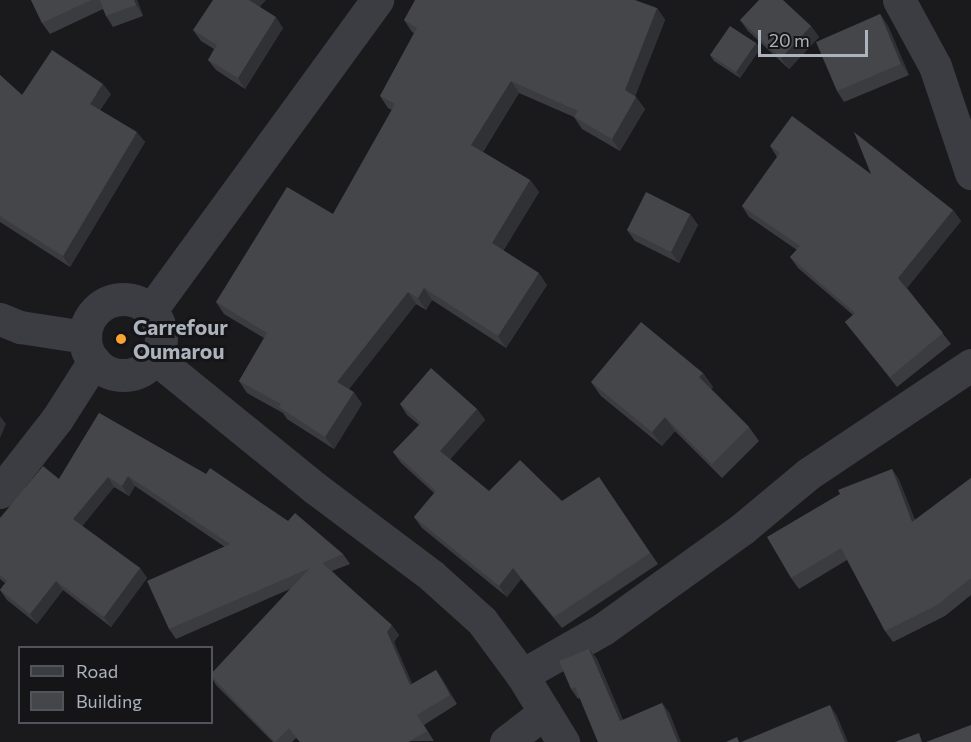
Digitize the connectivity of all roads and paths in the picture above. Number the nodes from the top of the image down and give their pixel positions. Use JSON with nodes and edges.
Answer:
{"nodes":[{"id":1,"x":377,"y":0,"type":"edge"},
{"id":2,"x":899,"y":0,"type":"edge"},
{"id":3,"x":959,"y":94,"type":"edge"},
{"id":4,"x":971,"y":173,"type":"edge"},
{"id":5,"x":151,"y":310,"type":"junction"},
{"id":6,"x":0,"y":318,"type":"edge"},
{"id":7,"x":89,"y":349,"type":"junction"},
{"id":8,"x":155,"y":358,"type":"junction"},
{"id":9,"x":971,"y":365,"type":"edge"},
{"id":10,"x":0,"y":492,"type":"edge"},
{"id":11,"x":522,"y":675,"type":"junction"},
{"id":12,"x":545,"y":712,"type":"junction"},
{"id":13,"x":506,"y":742,"type":"edge"},
{"id":14,"x":563,"y":742,"type":"edge"}],
"edges":[{"from":1,"to":5,"type":"street"},
{"from":2,"to":3,"type":"street"},
{"from":3,"to":4,"type":"street"},
{"from":5,"to":7,"type":"street"},
{"from":5,"to":8,"type":"street"},
{"from":6,"to":7,"type":"street"},
{"from":7,"to":8,"type":"street"},
{"from":7,"to":10,"type":"street"},
{"from":8,"to":11,"type":"street"},
{"from":9,"to":11,"type":"street"},
{"from":11,"to":12,"type":"street"},
{"from":12,"to":13,"type":"street"},
{"from":12,"to":14,"type":"street"}]}
